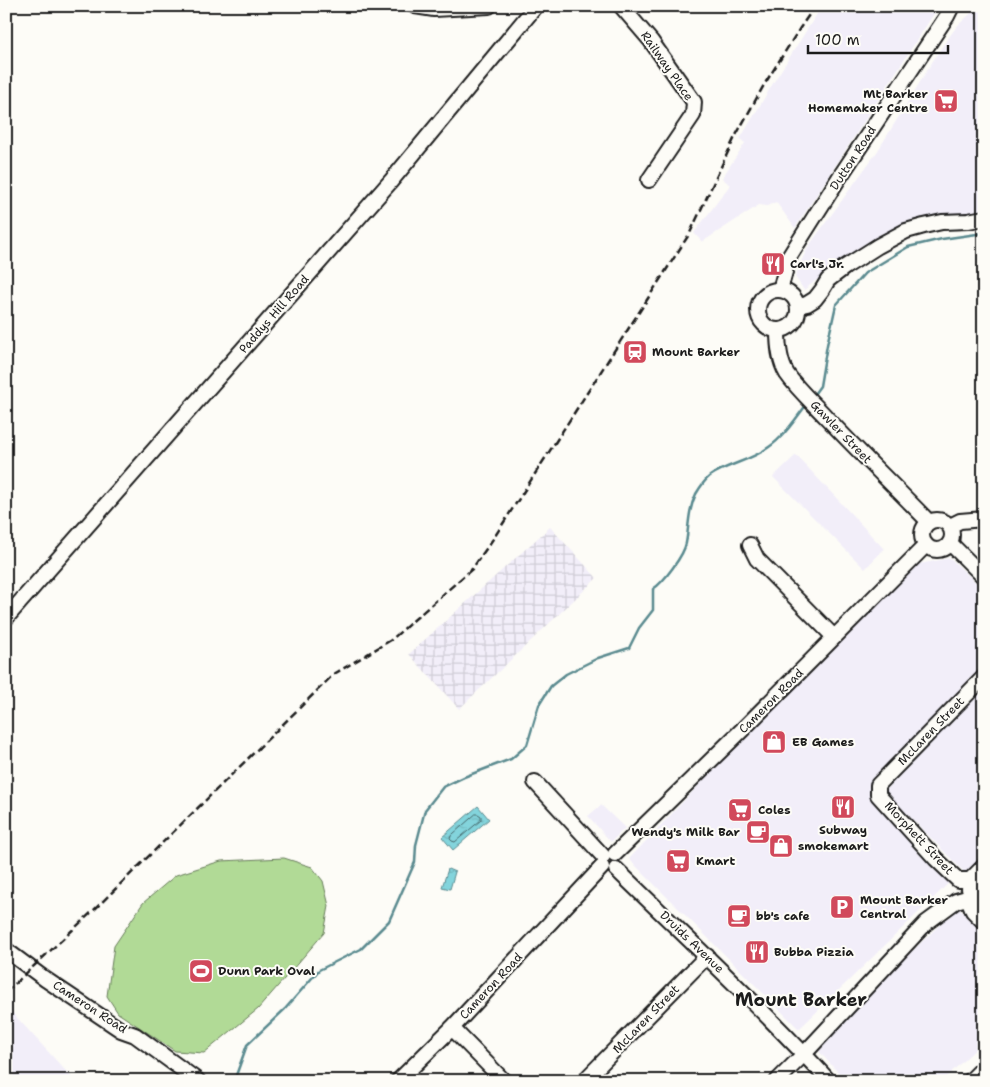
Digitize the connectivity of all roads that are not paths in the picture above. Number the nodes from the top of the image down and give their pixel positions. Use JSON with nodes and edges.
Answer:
{"nodes":[{"id":1,"x":415,"y":6,"type":"edge"},
{"id":2,"x":489,"y":6,"type":"edge"},
{"id":3,"x":536,"y":6,"type":"edge"},
{"id":4,"x":621,"y":6,"type":"edge"},
{"id":5,"x":952,"y":6,"type":"edge"},
{"id":6,"x":654,"y":173,"type":"dead end"},
{"id":7,"x":984,"y":218,"type":"edge"},
{"id":8,"x":780,"y":290,"type":"junction"},
{"id":9,"x":798,"y":306,"type":"junction"},
{"id":10,"x":778,"y":330,"type":"junction"},
{"id":11,"x":984,"y":519,"type":"edge"},
{"id":12,"x":929,"y":522,"type":"junction"},
{"id":13,"x":950,"y":526,"type":"junction"},
{"id":14,"x":950,"y":543,"type":"junction"},
{"id":15,"x":750,"y":545,"type":"dead end"},
{"id":16,"x":926,"y":545,"type":"junction"},
{"id":17,"x":984,"y":577,"type":"edge"},
{"id":18,"x":6,"y":618,"type":"edge"},
{"id":19,"x":834,"y":637,"type":"junction"},
{"id":20,"x":984,"y":676,"type":"edge"},
{"id":21,"x":535,"y":782,"type":"dead end"},
{"id":22,"x":878,"y":785,"type":"joint"},
{"id":23,"x":606,"y":859,"type":"junction"},
{"id":24,"x":984,"y":866,"type":"edge"},
{"id":25,"x":977,"y":881,"type":"edge"},
{"id":26,"x":973,"y":896,"type":"junction"},
{"id":27,"x":984,"y":909,"type":"edge"},
{"id":28,"x":984,"y":922,"type":"edge"},
{"id":29,"x":6,"y":950,"type":"edge"},
{"id":30,"x":707,"y":956,"type":"junction"},
{"id":31,"x":452,"y":1028,"type":"junction"},
{"id":32,"x":804,"y":1054,"type":"junction"},
{"id":33,"x":984,"y":1067,"type":"edge"},
{"id":34,"x":198,"y":1081,"type":"edge"},
{"id":35,"x":398,"y":1081,"type":"edge"},
{"id":36,"x":504,"y":1081,"type":"edge"},
{"id":37,"x":584,"y":1081,"type":"edge"},
{"id":38,"x":776,"y":1081,"type":"edge"},
{"id":39,"x":829,"y":1081,"type":"edge"},
{"id":40,"x":970,"y":1081,"type":"edge"}],
"edges":[{"from":1,"to":2,"type":"street"},
{"from":3,"to":18,"type":"street","name":"Paddys Hill Road"},
{"from":4,"to":6,"type":"street","name":"Railway Place"},
{"from":5,"to":8,"type":"street","name":"Dutton Road"},
{"from":7,"to":9,"type":"street"},
{"from":8,"to":9,"type":"street"},
{"from":8,"to":10,"type":"street"},
{"from":9,"to":10,"type":"street"},
{"from":10,"to":12,"type":"street","name":"Gawler Street"},
{"from":11,"to":13,"type":"street"},
{"from":12,"to":13,"type":"street"},
{"from":12,"to":16,"type":"street"},
{"from":13,"to":14,"type":"street"},
{"from":14,"to":16,"type":"street"},
{"from":14,"to":17,"type":"street"},
{"from":15,"to":19,"type":"street"},
{"from":16,"to":19,"type":"street","name":"Cameron Road"},
{"from":19,"to":23,"type":"street","name":"Cameron Road"},
{"from":20,"to":22,"type":"street","name":"McLaren Street"},
{"from":21,"to":23,"type":"street"},
{"from":22,"to":25,"type":"street","name":"Morphett Street"},
{"from":23,"to":30,"type":"street","name":"Druids Avenue"},
{"from":23,"to":31,"type":"street","name":"Cameron Road"},
{"from":24,"to":25,"type":"street"},
{"from":25,"to":26,"type":"street"},
{"from":26,"to":27,"type":"street"},
{"from":26,"to":28,"type":"street"},
{"from":26,"to":32,"type":"street"},
{"from":29,"to":34,"type":"street","name":"Cameron Road"},
{"from":30,"to":32,"type":"street","name":"Druids Avenue"},
{"from":30,"to":37,"type":"street","name":"McLaren Street"},
{"from":31,"to":35,"type":"street","name":"Cameron Road"},
{"from":31,"to":36,"type":"street"},
{"from":32,"to":38,"type":"street"},
{"from":32,"to":39,"type":"street","name":"Druids Avenue"},
{"from":33,"to":40,"type":"street"}]}
